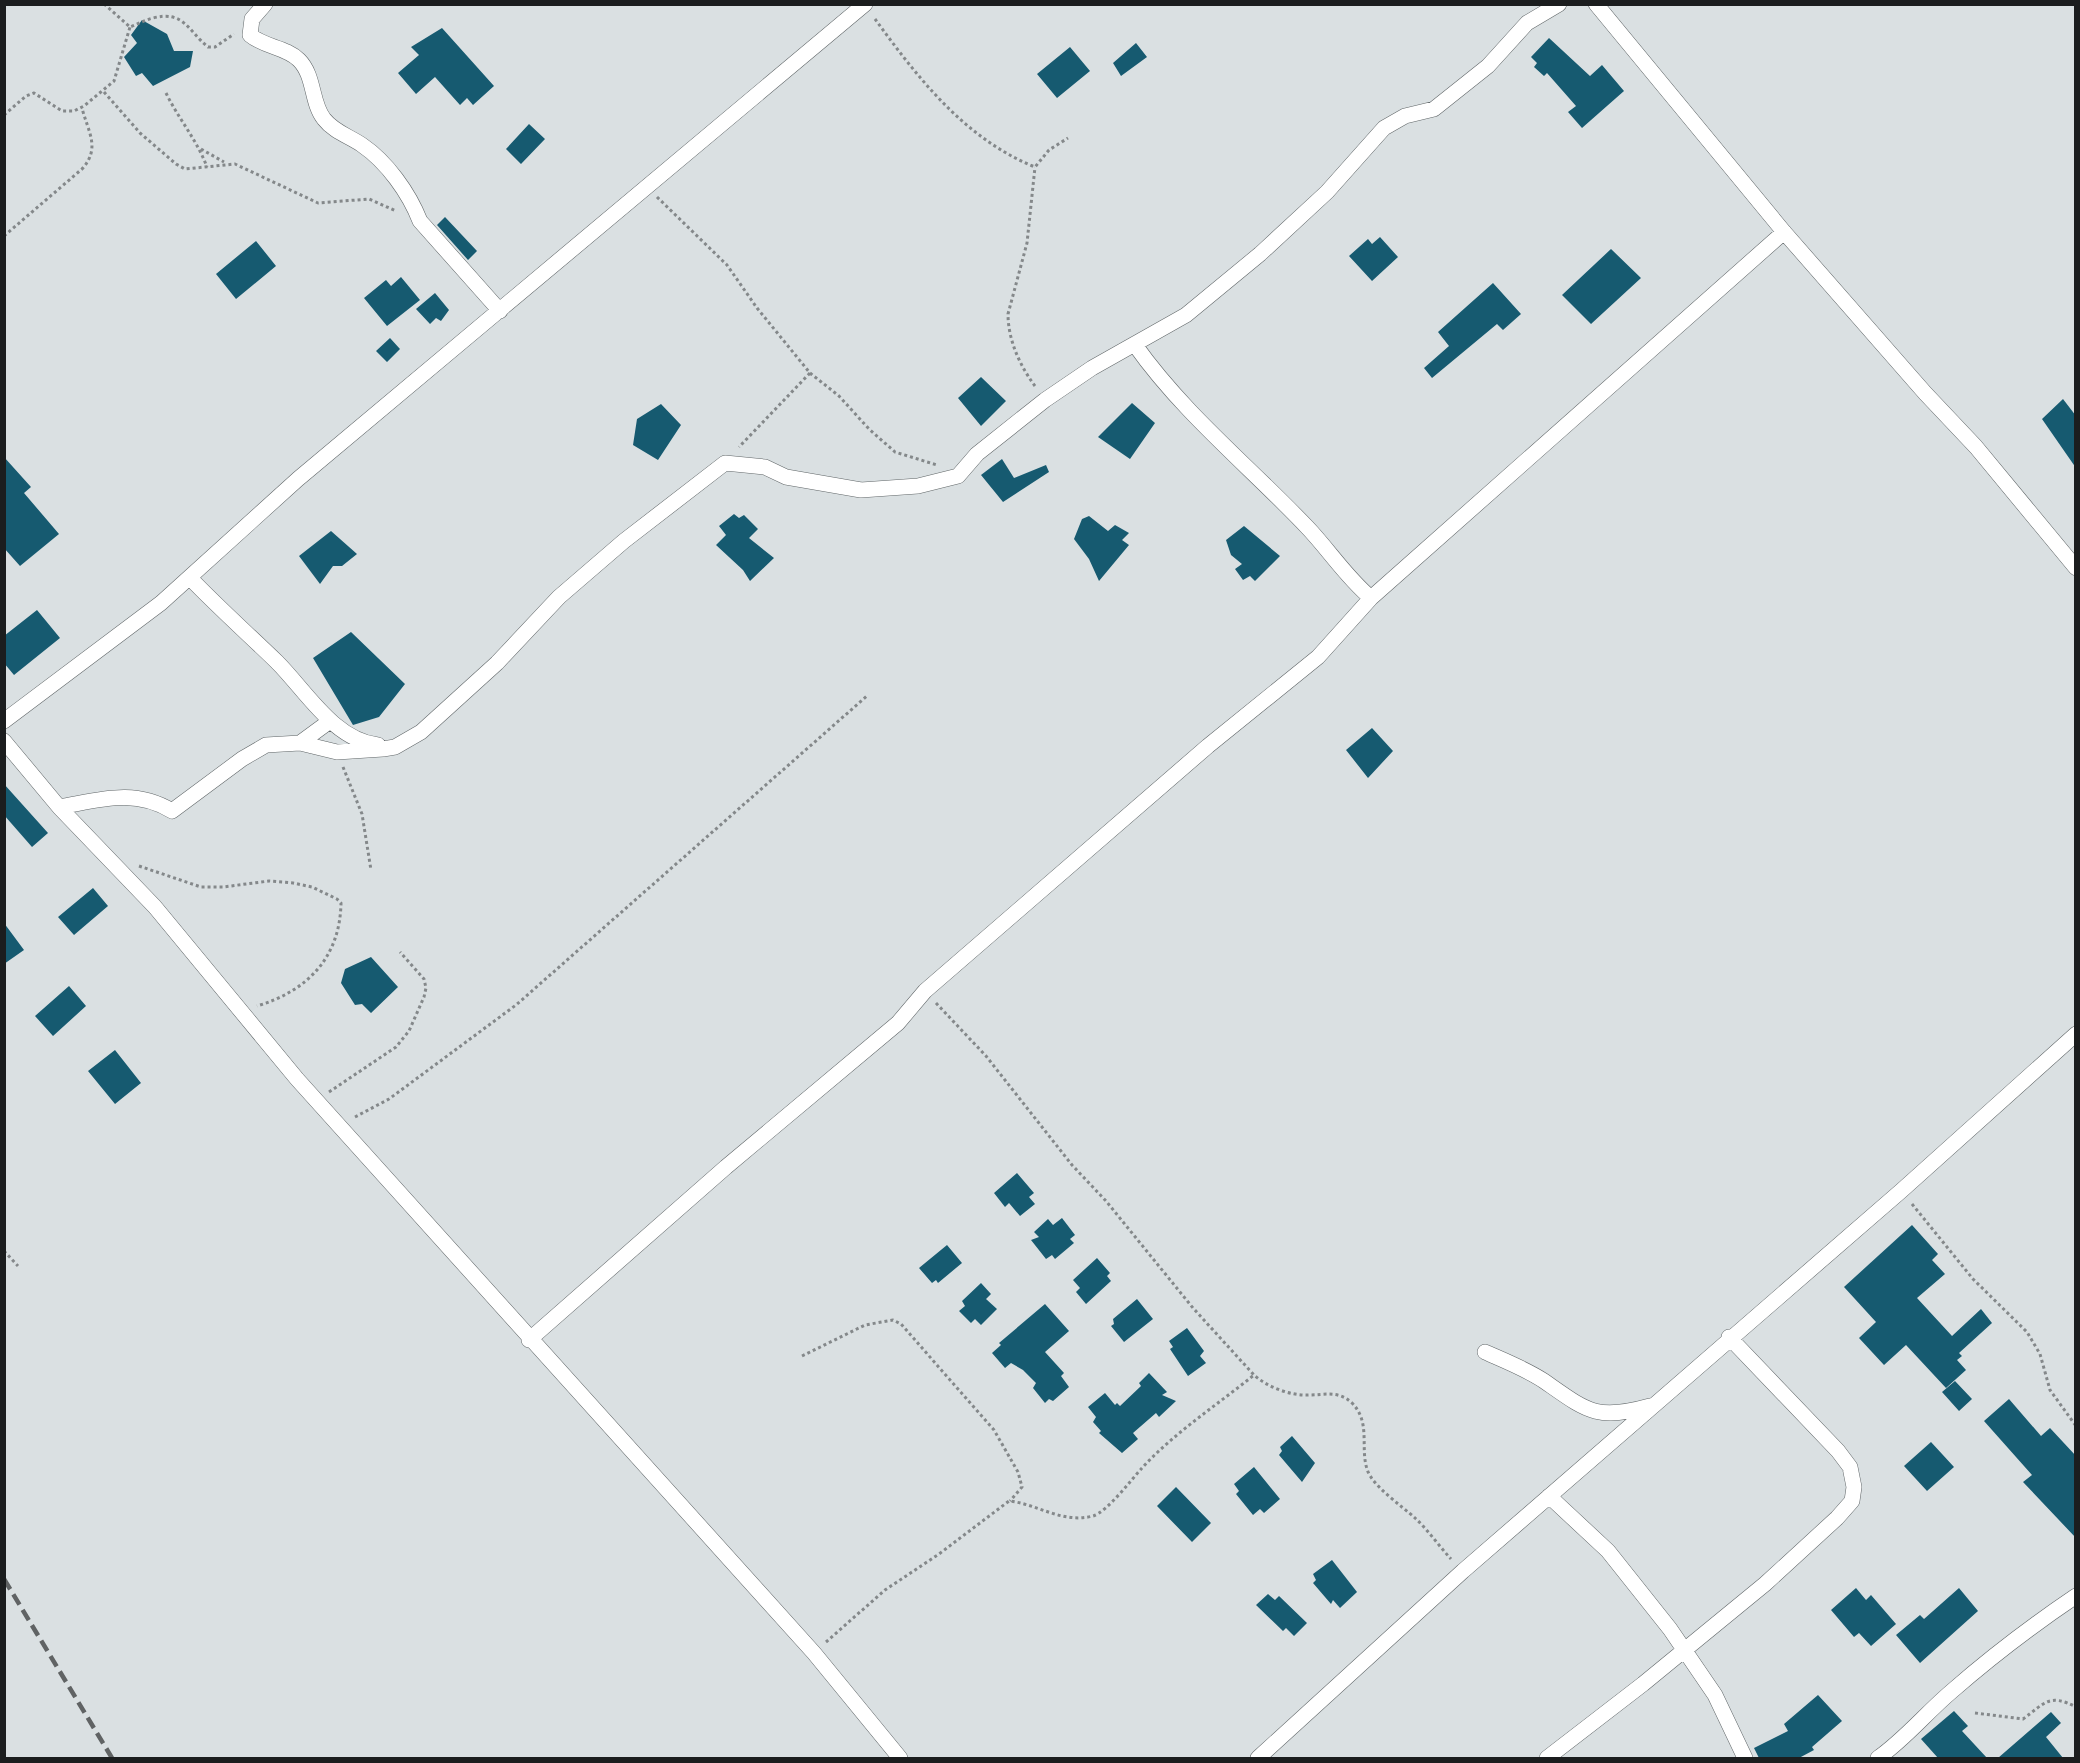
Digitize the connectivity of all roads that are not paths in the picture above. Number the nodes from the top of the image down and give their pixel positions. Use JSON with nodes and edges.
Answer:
{"nodes":[{"id":1,"x":265,"y":4,"type":"edge"},
{"id":2,"x":1559,"y":4,"type":"edge"},
{"id":3,"x":1596,"y":4,"type":"edge"},
{"id":4,"x":865,"y":5,"type":"edge"},
{"id":5,"x":1784,"y":232,"type":"junction"},
{"id":6,"x":500,"y":310,"type":"junction"},
{"id":7,"x":1135,"y":345,"type":"junction"},
{"id":8,"x":2075,"y":566,"type":"edge"},
{"id":9,"x":190,"y":578,"type":"junction"},
{"id":10,"x":1371,"y":598,"type":"junction"},
{"id":11,"x":4,"y":721,"type":"edge"},
{"id":12,"x":330,"y":721,"type":"junction"},
{"id":13,"x":4,"y":741,"type":"edge"},
{"id":14,"x":300,"y":742,"type":"junction"},
{"id":15,"x":395,"y":747,"type":"junction"},
{"id":16,"x":59,"y":807,"type":"junction"},
{"id":17,"x":2076,"y":1034,"type":"edge"},
{"id":18,"x":1729,"y":1337,"type":"junction"},
{"id":19,"x":529,"y":1340,"type":"junction"},
{"id":20,"x":1485,"y":1352,"type":"dead end"},
{"id":21,"x":1653,"y":1406,"type":"junction"},
{"id":22,"x":1549,"y":1496,"type":"junction"},
{"id":23,"x":2076,"y":1596,"type":"edge"},
{"id":24,"x":1685,"y":1650,"type":"junction"},
{"id":25,"x":900,"y":1758,"type":"edge"},
{"id":26,"x":1258,"y":1758,"type":"edge"},
{"id":27,"x":1547,"y":1758,"type":"edge"},
{"id":28,"x":1745,"y":1758,"type":"edge"},
{"id":29,"x":1878,"y":1758,"type":"edge"}],
"edges":[{"from":1,"to":6,"type":"street"},
{"from":2,"to":7,"type":"street"},
{"from":3,"to":5,"type":"street"},
{"from":4,"to":6,"type":"street"},
{"from":5,"to":8,"type":"street"},
{"from":5,"to":10,"type":"street"},
{"from":6,"to":9,"type":"street"},
{"from":7,"to":10,"type":"street"},
{"from":7,"to":15,"type":"street"},
{"from":9,"to":11,"type":"street"},
{"from":9,"to":12,"type":"street"},
{"from":10,"to":19,"type":"street"},
{"from":12,"to":14,"type":"street"},
{"from":12,"to":15,"type":"street"},
{"from":13,"to":16,"type":"street"},
{"from":14,"to":15,"type":"street"},
{"from":14,"to":16,"type":"street"},
{"from":16,"to":19,"type":"street"},
{"from":17,"to":18,"type":"street"},
{"from":18,"to":21,"type":"street"},
{"from":18,"to":24,"type":"street"},
{"from":19,"to":25,"type":"street"},
{"from":20,"to":21,"type":"street"},
{"from":21,"to":22,"type":"street"},
{"from":22,"to":24,"type":"street"},
{"from":22,"to":26,"type":"street"},
{"from":23,"to":29,"type":"street"},
{"from":24,"to":27,"type":"street"},
{"from":24,"to":28,"type":"street"}]}
